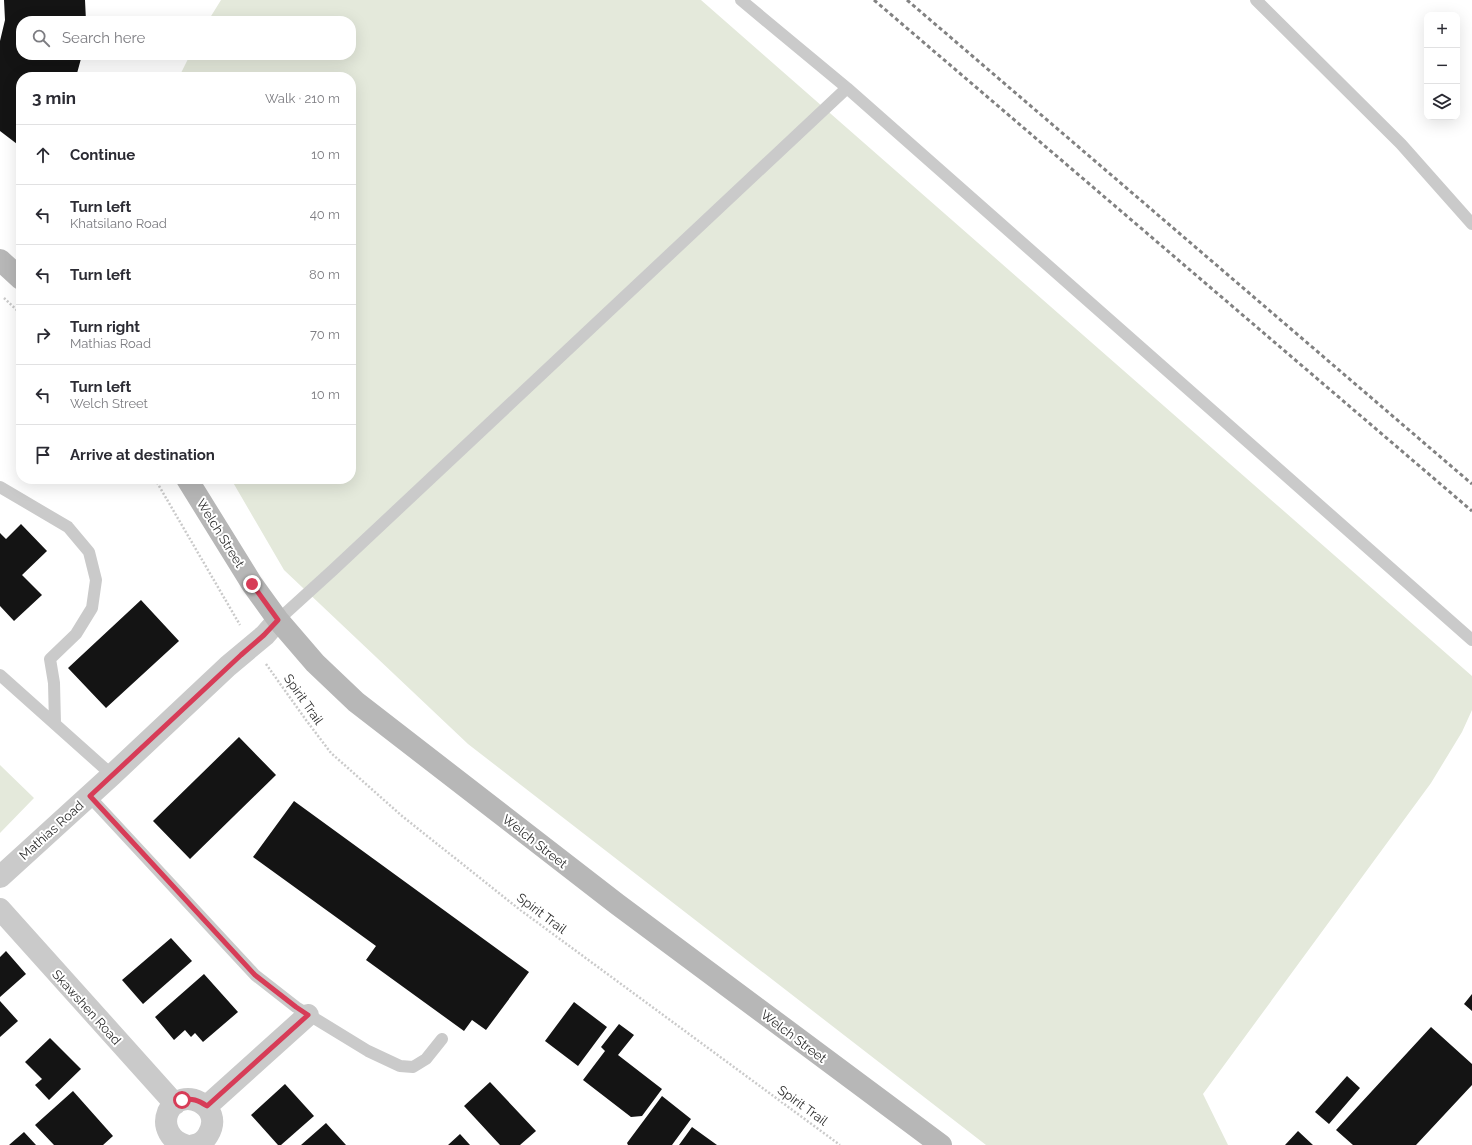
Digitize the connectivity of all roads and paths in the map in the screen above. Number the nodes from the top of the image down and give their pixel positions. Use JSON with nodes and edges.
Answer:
{"nodes":[{"id":1,"x":741,"y":0,"type":"edge"},
{"id":2,"x":1256,"y":0,"type":"edge"},
{"id":3,"x":847,"y":88,"type":"junction"},
{"id":4,"x":1472,"y":224,"type":"edge"},
{"id":5,"x":0,"y":260,"type":"edge"},
{"id":6,"x":16,"y":274,"type":"edge"},
{"id":7,"x":0,"y":295,"type":"edge"},
{"id":8,"x":16,"y":309,"type":"edge"},
{"id":9,"x":158,"y":484,"type":"edge"},
{"id":10,"x":191,"y":484,"type":"edge"},
{"id":11,"x":0,"y":487,"type":"edge"},
{"id":12,"x":278,"y":620,"type":"junction"},
{"id":13,"x":244,"y":630,"type":"dead end"},
{"id":14,"x":1472,"y":640,"type":"edge"},
{"id":15,"x":265,"y":661,"type":"dead end"},
{"id":16,"x":0,"y":675,"type":"edge"},
{"id":17,"x":55,"y":724,"type":"junction"},
{"id":18,"x":112,"y":775,"type":"junction"},
{"id":19,"x":90,"y":796,"type":"junction"},
{"id":20,"x":0,"y":877,"type":"edge"},
{"id":21,"x":0,"y":910,"type":"edge"},
{"id":22,"x":308,"y":1015,"type":"junction"},
{"id":23,"x":442,"y":1039,"type":"dead end"},
{"id":24,"x":174,"y":1104,"type":"junction"},
{"id":25,"x":207,"y":1106,"type":"junction"},
{"id":26,"x":173,"y":1142,"type":"edge"},
{"id":27,"x":204,"y":1143,"type":"edge"},
{"id":28,"x":840,"y":1145,"type":"edge"},
{"id":29,"x":941,"y":1145,"type":"edge"}],
"edges":[{"from":1,"to":3,"type":"lane"},
{"from":2,"to":4,"type":"lane"},
{"from":3,"to":12,"type":"lane"},
{"from":3,"to":14,"type":"lane"},
{"from":5,"to":6,"type":"street"},
{"from":7,"to":8,"type":"path"},
{"from":9,"to":13,"type":"path"},
{"from":10,"to":12,"type":"street","name":"Welch Street"},
{"from":11,"to":17,"type":"lane"},
{"from":12,"to":18,"type":"street","name":"Mathias Road"},
{"from":12,"to":29,"type":"street","name":"Welch Street"},
{"from":15,"to":28,"type":"path","name":"Spirit Trail"},
{"from":16,"to":17,"type":"lane"},
{"from":17,"to":18,"type":"lane"},
{"from":18,"to":19,"type":"street","name":"Mathias Road"},
{"from":19,"to":20,"type":"street","name":"Mathias Road"},
{"from":19,"to":22,"type":"lane"},
{"from":21,"to":24,"type":"street","name":"Skawshen Road"},
{"from":22,"to":23,"type":"lane"},
{"from":22,"to":25,"type":"street"},
{"from":24,"to":25,"type":"street"},
{"from":24,"to":26,"type":"street"},
{"from":25,"to":27,"type":"street"}]}
